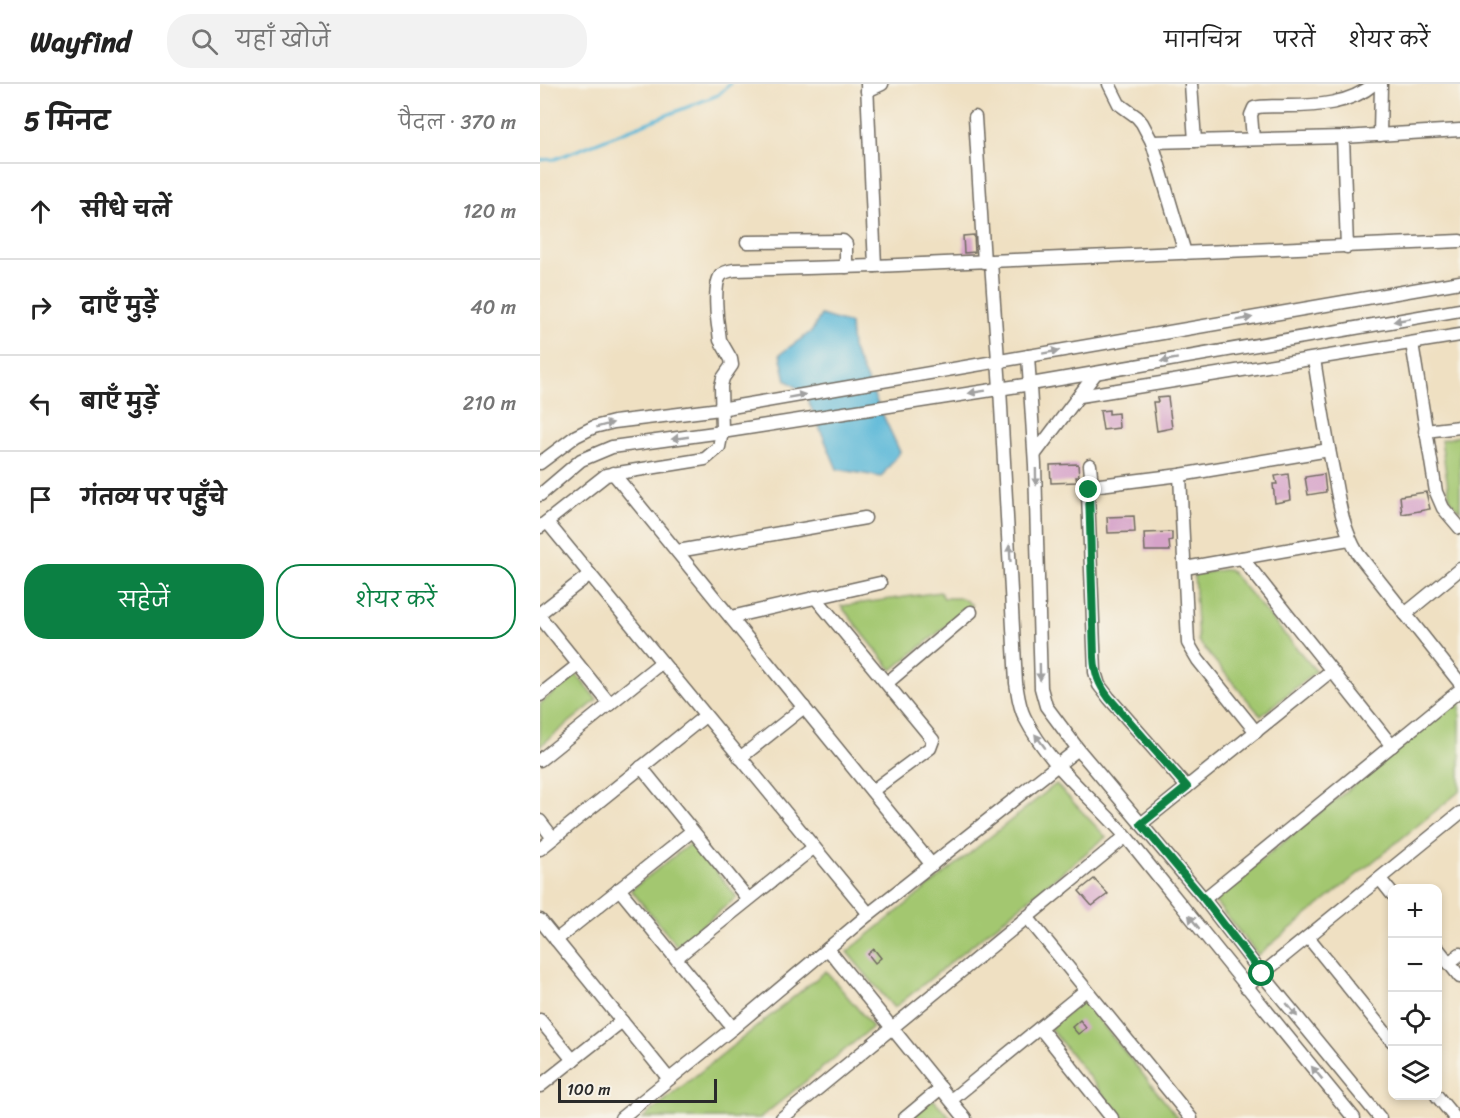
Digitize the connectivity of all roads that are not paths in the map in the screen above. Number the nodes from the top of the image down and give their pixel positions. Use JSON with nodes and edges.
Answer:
{"nodes":[{"id":1,"x":882,"y":84,"type":"edge"},
{"id":2,"x":1108,"y":84,"type":"edge"},
{"id":3,"x":1191,"y":84,"type":"edge"},
{"id":4,"x":1374,"y":84,"type":"edge"},
{"id":5,"x":1381,"y":84,"type":"edge"},
{"id":6,"x":867,"y":88,"type":"edge"},
{"id":7,"x":975,"y":117,"type":"dead end"},
{"id":8,"x":1460,"y":130,"type":"edge"},
{"id":9,"x":1380,"y":135,"type":"junction"},
{"id":10,"x":1343,"y":137,"type":"junction"},
{"id":11,"x":1253,"y":139,"type":"junction"},
{"id":12,"x":1195,"y":141,"type":"junction"},
{"id":13,"x":1152,"y":142,"type":"junction"},
{"id":14,"x":1460,"y":241,"type":"edge"},
{"id":15,"x":747,"y":242,"type":"dead end"},
{"id":16,"x":1347,"y":247,"type":"junction"},
{"id":17,"x":1185,"y":253,"type":"junction"},
{"id":18,"x":987,"y":262,"type":"junction"},
{"id":19,"x":875,"y":266,"type":"junction"},
{"id":20,"x":846,"y":267,"type":"junction"},
{"id":21,"x":1460,"y":282,"type":"edge"},
{"id":22,"x":1460,"y":310,"type":"edge"},
{"id":23,"x":1460,"y":335,"type":"edge"},
{"id":24,"x":1412,"y":343,"type":"junction"},
{"id":25,"x":1212,"y":353,"type":"junction"},
{"id":26,"x":1028,"y":356,"type":"junction"},
{"id":27,"x":1314,"y":359,"type":"junction"},
{"id":28,"x":998,"y":361,"type":"junction"},
{"id":29,"x":1096,"y":373,"type":"junction"},
{"id":30,"x":1212,"y":375,"type":"junction"},
{"id":31,"x":1031,"y":384,"type":"junction"},
{"id":32,"x":1000,"y":388,"type":"junction"},
{"id":33,"x":1080,"y":396,"type":"junction"},
{"id":34,"x":720,"y":409,"type":"junction"},
{"id":35,"x":1460,"y":427,"type":"edge"},
{"id":36,"x":1425,"y":431,"type":"junction"},
{"id":37,"x":722,"y":432,"type":"junction"},
{"id":38,"x":1329,"y":450,"type":"junction"},
{"id":39,"x":1035,"y":454,"type":"junction"},
{"id":40,"x":540,"y":463,"type":"edge"},
{"id":41,"x":1090,"y":465,"type":"dead end"},
{"id":42,"x":613,"y":473,"type":"junction"},
{"id":43,"x":1180,"y":475,"type":"junction"},
{"id":44,"x":1092,"y":486,"type":"junction"},
{"id":45,"x":540,"y":495,"type":"edge"},
{"id":46,"x":865,"y":518,"type":"dead end"},
{"id":47,"x":543,"y":524,"type":"edge"},
{"id":48,"x":1460,"y":528,"type":"edge"},
{"id":49,"x":1349,"y":539,"type":"junction"},
{"id":50,"x":678,"y":551,"type":"junction"},
{"id":51,"x":1242,"y":558,"type":"junction"},
{"id":52,"x":1185,"y":568,"type":"junction"},
{"id":53,"x":1460,"y":569,"type":"edge"},
{"id":54,"x":590,"y":573,"type":"junction"},
{"id":55,"x":880,"y":583,"type":"dead end"},
{"id":56,"x":815,"y":597,"type":"junction"},
{"id":57,"x":971,"y":612,"type":"dead end"},
{"id":58,"x":1405,"y":614,"type":"junction"},
{"id":59,"x":540,"y":615,"type":"edge"},
{"id":60,"x":731,"y":617,"type":"junction"},
{"id":61,"x":662,"y":662,"type":"junction"},
{"id":62,"x":578,"y":664,"type":"junction"},
{"id":63,"x":1331,"y":671,"type":"junction"},
{"id":64,"x":887,"y":683,"type":"junction"},
{"id":65,"x":1460,"y":683,"type":"edge"},
{"id":66,"x":1460,"y":690,"type":"edge"},
{"id":67,"x":540,"y":695,"type":"edge"},
{"id":68,"x":610,"y":704,"type":"junction"},
{"id":69,"x":804,"y":707,"type":"junction"},
{"id":70,"x":705,"y":716,"type":"junction"},
{"id":71,"x":1256,"y":732,"type":"junction"},
{"id":72,"x":1392,"y":746,"type":"junction"},
{"id":73,"x":1078,"y":749,"type":"junction"},
{"id":74,"x":740,"y":758,"type":"junction"},
{"id":75,"x":540,"y":760,"type":"edge"},
{"id":76,"x":1058,"y":765,"type":"junction"},
{"id":77,"x":641,"y":767,"type":"junction"},
{"id":78,"x":1187,"y":787,"type":"junction"},
{"id":79,"x":872,"y":791,"type":"junction"},
{"id":80,"x":1460,"y":813,"type":"edge"},
{"id":81,"x":540,"y":821,"type":"edge"},
{"id":82,"x":1141,"y":824,"type":"junction"},
{"id":83,"x":692,"y":831,"type":"junction"},
{"id":84,"x":1125,"y":837,"type":"junction"},
{"id":85,"x":554,"y":838,"type":"junction"},
{"id":86,"x":813,"y":848,"type":"junction"},
{"id":87,"x":540,"y":849,"type":"edge"},
{"id":88,"x":932,"y":865,"type":"junction"},
{"id":89,"x":1380,"y":879,"type":"junction"},
{"id":90,"x":620,"y":889,"type":"junction"},
{"id":91,"x":1388,"y":889,"type":"edge"},
{"id":92,"x":748,"y":899,"type":"junction"},
{"id":93,"x":1204,"y":899,"type":"junction"},
{"id":94,"x":869,"y":914,"type":"junction"},
{"id":95,"x":1027,"y":917,"type":"junction"},
{"id":96,"x":540,"y":920,"type":"edge"},
{"id":97,"x":1308,"y":937,"type":"junction"},
{"id":98,"x":556,"y":940,"type":"junction"},
{"id":99,"x":828,"y":949,"type":"junction"},
{"id":100,"x":1460,"y":954,"type":"edge"},
{"id":101,"x":1442,"y":955,"type":"edge"},
{"id":102,"x":676,"y":958,"type":"junction"},
{"id":103,"x":1449,"y":963,"type":"junction"},
{"id":104,"x":1262,"y":974,"type":"junction"},
{"id":105,"x":1460,"y":977,"type":"edge"},
{"id":106,"x":1246,"y":987,"type":"junction"},
{"id":107,"x":1086,"y":990,"type":"junction"},
{"id":108,"x":540,"y":1020,"type":"edge"},
{"id":109,"x":622,"y":1021,"type":"junction"},
{"id":110,"x":733,"y":1028,"type":"junction"},
{"id":111,"x":892,"y":1028,"type":"junction"},
{"id":112,"x":1040,"y":1028,"type":"junction"},
{"id":113,"x":1388,"y":1036,"type":"edge"},
{"id":114,"x":573,"y":1060,"type":"junction"},
{"id":115,"x":669,"y":1079,"type":"junction"},
{"id":116,"x":540,"y":1086,"type":"edge"},
{"id":117,"x":941,"y":1088,"type":"junction"},
{"id":118,"x":951,"y":1100,"type":"junction"},
{"id":119,"x":1442,"y":1100,"type":"edge"},
{"id":120,"x":1456,"y":1114,"type":"edge"},
{"id":121,"x":621,"y":1118,"type":"edge"},
{"id":122,"x":782,"y":1118,"type":"edge"},
{"id":123,"x":905,"y":1118,"type":"edge"},
{"id":124,"x":965,"y":1118,"type":"edge"},
{"id":125,"x":1112,"y":1118,"type":"edge"},
{"id":126,"x":1191,"y":1118,"type":"edge"},
{"id":127,"x":1354,"y":1118,"type":"edge"},
{"id":128,"x":1380,"y":1118,"type":"edge"}],
"edges":[{"from":1,"to":6,"type":"street"},
{"from":2,"to":13,"type":"street"},
{"from":3,"to":12,"type":"street"},
{"from":4,"to":11,"type":"street"},
{"from":5,"to":9,"type":"street"},
{"from":6,"to":19,"type":"street"},
{"from":7,"to":18,"type":"street"},
{"from":8,"to":9,"type":"street"},
{"from":9,"to":10,"type":"street"},
{"from":10,"to":11,"type":"street"},
{"from":10,"to":16,"type":"street"},
{"from":11,"to":12,"type":"street"},
{"from":12,"to":13,"type":"street"},
{"from":13,"to":17,"type":"street"},
{"from":14,"to":16,"type":"street"},
{"from":15,"to":20,"type":"street"},
{"from":16,"to":17,"type":"street"},
{"from":17,"to":18,"type":"street"},
{"from":18,"to":19,"type":"street"},
{"from":18,"to":28,"type":"street"},
{"from":19,"to":20,"type":"street"},
{"from":20,"to":34,"type":"street"},
{"from":26,"to":21,"type":"street","one_way":true},
{"from":22,"to":25,"type":"street","one_way":true},
{"from":23,"to":24,"type":"street"},
{"from":24,"to":27,"type":"street"},
{"from":24,"to":36,"type":"street"},
{"from":25,"to":29,"type":"street","one_way":true},
{"from":25,"to":30,"type":"street"},
{"from":26,"to":28,"type":"street"},
{"from":26,"to":31,"type":"street"},
{"from":27,"to":30,"type":"street"},
{"from":27,"to":38,"type":"street"},
{"from":28,"to":32,"type":"street"},
{"from":34,"to":28,"type":"street","one_way":true},
{"from":29,"to":31,"type":"street"},
{"from":29,"to":33,"type":"street"},
{"from":30,"to":33,"type":"street"},
{"from":31,"to":32,"type":"street"},
{"from":31,"to":39,"type":"street"},
{"from":32,"to":37,"type":"street","one_way":true},
{"from":76,"to":32,"type":"street","one_way":true},
{"from":33,"to":39,"type":"street"},
{"from":34,"to":37,"type":"street"},
{"from":40,"to":34,"type":"street","one_way":true},
{"from":35,"to":36,"type":"street"},
{"from":36,"to":48,"type":"street"},
{"from":37,"to":42,"type":"street"},
{"from":37,"to":45,"type":"street","one_way":true},
{"from":38,"to":43,"type":"street"},
{"from":38,"to":49,"type":"street"},
{"from":39,"to":73,"type":"street","one_way":true},
{"from":41,"to":44,"type":"street"},
{"from":42,"to":47,"type":"street"},
{"from":42,"to":50,"type":"street"},
{"from":43,"to":44,"type":"street"},
{"from":43,"to":52,"type":"street"},
{"from":44,"to":78,"type":"street"},
{"from":46,"to":50,"type":"street"},
{"from":47,"to":54,"type":"street"},
{"from":49,"to":51,"type":"street"},
{"from":49,"to":58,"type":"street"},
{"from":50,"to":60,"type":"street"},
{"from":51,"to":52,"type":"street"},
{"from":51,"to":63,"type":"street"},
{"from":52,"to":71,"type":"street"},
{"from":53,"to":58,"type":"street"},
{"from":54,"to":59,"type":"street"},
{"from":54,"to":61,"type":"street"},
{"from":55,"to":56,"type":"street"},
{"from":56,"to":60,"type":"street"},
{"from":56,"to":64,"type":"street"},
{"from":57,"to":64,"type":"street"},
{"from":58,"to":65,"type":"street"},
{"from":59,"to":62,"type":"street"},
{"from":60,"to":69,"type":"street"},
{"from":61,"to":68,"type":"street"},
{"from":61,"to":70,"type":"street"},
{"from":62,"to":67,"type":"street"},
{"from":62,"to":68,"type":"street"},
{"from":63,"to":71,"type":"street"},
{"from":63,"to":72,"type":"street"},
{"from":64,"to":79,"type":"street"},
{"from":66,"to":72,"type":"street"},
{"from":68,"to":75,"type":"street"},
{"from":69,"to":74,"type":"street"},
{"from":69,"to":79,"type":"street"},
{"from":70,"to":74,"type":"street"},
{"from":70,"to":77,"type":"street"},
{"from":71,"to":78,"type":"street"},
{"from":72,"to":93,"type":"street"},
{"from":73,"to":76,"type":"street"},
{"from":73,"to":82,"type":"street"},
{"from":74,"to":86,"type":"street"},
{"from":76,"to":84,"type":"street"},
{"from":76,"to":88,"type":"street"},
{"from":77,"to":83,"type":"street"},
{"from":77,"to":85,"type":"street"},
{"from":78,"to":82,"type":"street"},
{"from":79,"to":88,"type":"street"},
{"from":80,"to":89,"type":"street"},
{"from":81,"to":85,"type":"street"},
{"from":82,"to":93,"type":"street"},
{"from":83,"to":90,"type":"street"},
{"from":83,"to":92,"type":"street"},
{"from":84,"to":95,"type":"street"},
{"from":106,"to":84,"type":"street","one_way":true},
{"from":85,"to":87,"type":"street"},
{"from":86,"to":92,"type":"street"},
{"from":86,"to":94,"type":"street"},
{"from":88,"to":94,"type":"street"},
{"from":89,"to":91,"type":"street"},
{"from":89,"to":97,"type":"street"},
{"from":90,"to":98,"type":"street"},
{"from":90,"to":102,"type":"street"},
{"from":92,"to":102,"type":"street"},
{"from":93,"to":104,"type":"street"},
{"from":94,"to":99,"type":"street"},
{"from":95,"to":107,"type":"street"},
{"from":95,"to":111,"type":"street"},
{"from":96,"to":98,"type":"street"},
{"from":97,"to":104,"type":"street"},
{"from":97,"to":113,"type":"street"},
{"from":98,"to":109,"type":"street"},
{"from":99,"to":110,"type":"street"},
{"from":99,"to":111,"type":"street"},
{"from":100,"to":103,"type":"street"},
{"from":101,"to":103,"type":"street"},
{"from":102,"to":110,"type":"street"},
{"from":103,"to":105,"type":"street"},
{"from":104,"to":106,"type":"street"},
{"from":104,"to":128,"type":"street","one_way":true},
{"from":127,"to":106,"type":"street","one_way":true},
{"from":107,"to":112,"type":"street"},
{"from":107,"to":126,"type":"street"},
{"from":108,"to":114,"type":"street"},
{"from":109,"to":114,"type":"street"},
{"from":109,"to":115,"type":"street"},
{"from":110,"to":115,"type":"street"},
{"from":111,"to":117,"type":"street"},
{"from":111,"to":122,"type":"street"},
{"from":112,"to":118,"type":"street"},
{"from":112,"to":125,"type":"street"},
{"from":114,"to":116,"type":"street"},
{"from":115,"to":121,"type":"street"},
{"from":117,"to":118,"type":"street"},
{"from":117,"to":123,"type":"street"},
{"from":118,"to":124,"type":"street"},
{"from":119,"to":120,"type":"street"}]}
